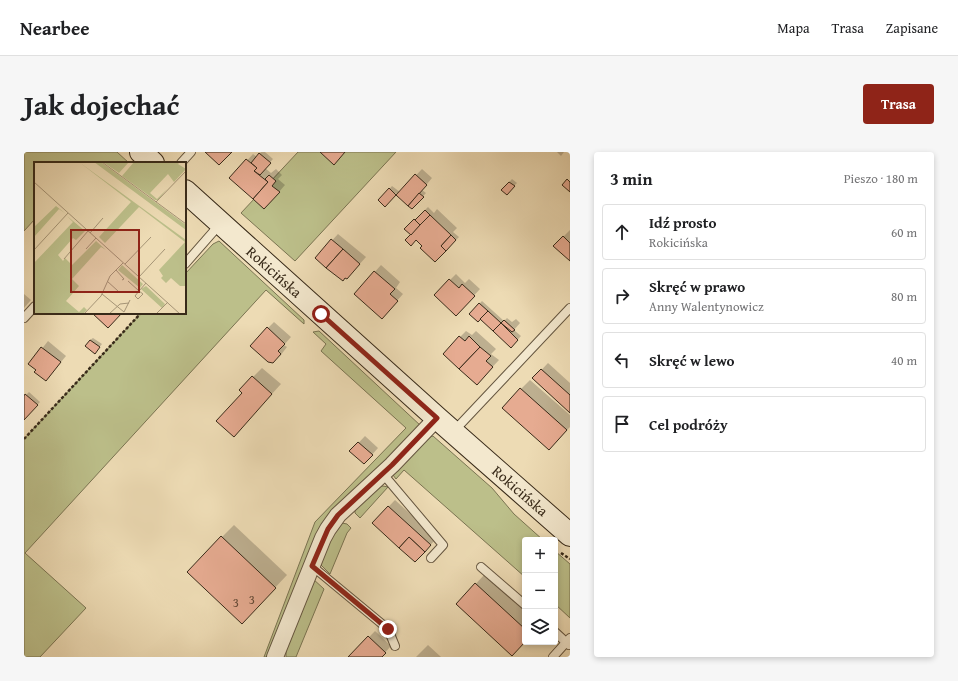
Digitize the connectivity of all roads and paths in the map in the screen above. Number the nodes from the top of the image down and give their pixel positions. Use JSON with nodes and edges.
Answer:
{"nodes":[{"id":1,"x":141,"y":152,"type":"edge"},
{"id":2,"x":191,"y":152,"type":"edge"},
{"id":3,"x":152,"y":162,"type":"edge"},
{"id":4,"x":182,"y":162,"type":"edge"},
{"id":5,"x":186,"y":192,"type":"edge"},
{"id":6,"x":221,"y":224,"type":"junction"},
{"id":7,"x":186,"y":263,"type":"edge"},
{"id":8,"x":34,"y":307,"type":"edge"},
{"id":9,"x":570,"y":308,"type":"edge"},
{"id":10,"x":140,"y":314,"type":"edge"},
{"id":11,"x":570,"y":316,"type":"edge"},
{"id":12,"x":24,"y":318,"type":"edge"},
{"id":13,"x":561,"y":318,"type":"junction"},
{"id":14,"x":437,"y":418,"type":"junction"},
{"id":15,"x":453,"y":432,"type":"junction"},
{"id":16,"x":24,"y":439,"type":"edge"},
{"id":17,"x":383,"y":474,"type":"junction"},
{"id":18,"x":570,"y":534,"type":"edge"},
{"id":19,"x":431,"y":558,"type":"dead end"},
{"id":20,"x":312,"y":566,"type":"junction"},
{"id":21,"x":481,"y":567,"type":"dead end"},
{"id":22,"x":522,"y":603,"type":"edge"},
{"id":23,"x":558,"y":634,"type":"edge"},
{"id":24,"x":569,"y":642,"type":"edge"},
{"id":25,"x":395,"y":646,"type":"dead end"},
{"id":26,"x":275,"y":657,"type":"edge"},
{"id":27,"x":553,"y":657,"type":"edge"}],
"edges":[{"from":1,"to":3,"type":"main road"},
{"from":2,"to":4,"type":"lane"},
{"from":5,"to":6,"type":"main road","name":"Rokicińska"},
{"from":6,"to":7,"type":"lane"},
{"from":6,"to":14,"type":"main road","name":"Rokicińska"},
{"from":8,"to":12,"type":"lane"},
{"from":9,"to":13,"type":"lane"},
{"from":10,"to":16,"type":"path"},
{"from":11,"to":13,"type":"lane"},
{"from":13,"to":15,"type":"lane"},
{"from":14,"to":15,"type":"main road","name":"Rokicińska"},
{"from":14,"to":17,"type":"street"},
{"from":15,"to":18,"type":"main road","name":"Rokicińska"},
{"from":17,"to":19,"type":"lane"},
{"from":17,"to":20,"type":"street"},
{"from":20,"to":25,"type":"lane"},
{"from":20,"to":26,"type":"street"},
{"from":21,"to":22,"type":"lane"},
{"from":23,"to":24,"type":"lane"},
{"from":24,"to":27,"type":"lane"}]}
